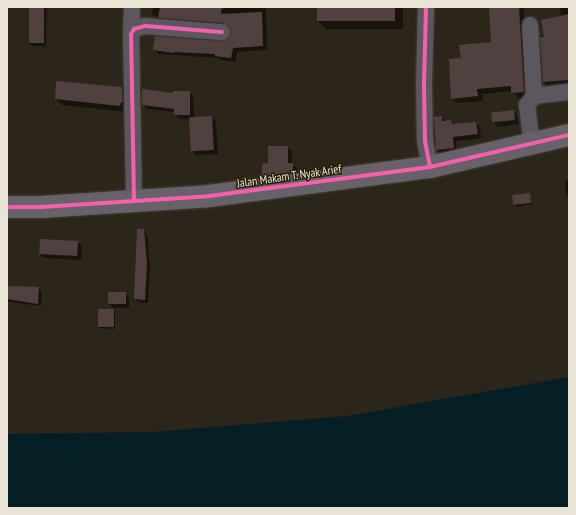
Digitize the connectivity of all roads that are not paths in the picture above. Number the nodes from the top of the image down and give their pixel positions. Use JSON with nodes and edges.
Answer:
{"nodes":[{"id":1,"x":132,"y":7,"type":"edge"},
{"id":2,"x":426,"y":7,"type":"edge"},
{"id":3,"x":530,"y":25,"type":"dead end"},
{"id":4,"x":222,"y":32,"type":"dead end"},
{"id":5,"x":131,"y":34,"type":"junction"},
{"id":6,"x":569,"y":92,"type":"edge"},
{"id":7,"x":534,"y":96,"type":"junction"},
{"id":8,"x":569,"y":135,"type":"edge"},
{"id":9,"x":532,"y":144,"type":"junction"},
{"id":10,"x":430,"y":167,"type":"junction"},
{"id":11,"x":134,"y":201,"type":"junction"},
{"id":12,"x":7,"y":207,"type":"edge"}],
"edges":[{"from":1,"to":5,"type":"street"},
{"from":2,"to":10,"type":"street"},
{"from":3,"to":7,"type":"street"},
{"from":4,"to":5,"type":"street"},
{"from":5,"to":11,"type":"street"},
{"from":6,"to":7,"type":"street"},
{"from":7,"to":9,"type":"street"},
{"from":8,"to":9,"type":"street","name":"Jalan Makam T. Nyak Arief"},
{"from":9,"to":10,"type":"street","name":"Jalan Makam T. Nyak Arief"},
{"from":10,"to":11,"type":"street","name":"Jalan Makam T. Nyak Arief"},
{"from":11,"to":12,"type":"street","name":"Jalan Makam T. Nyak Arief"}]}
